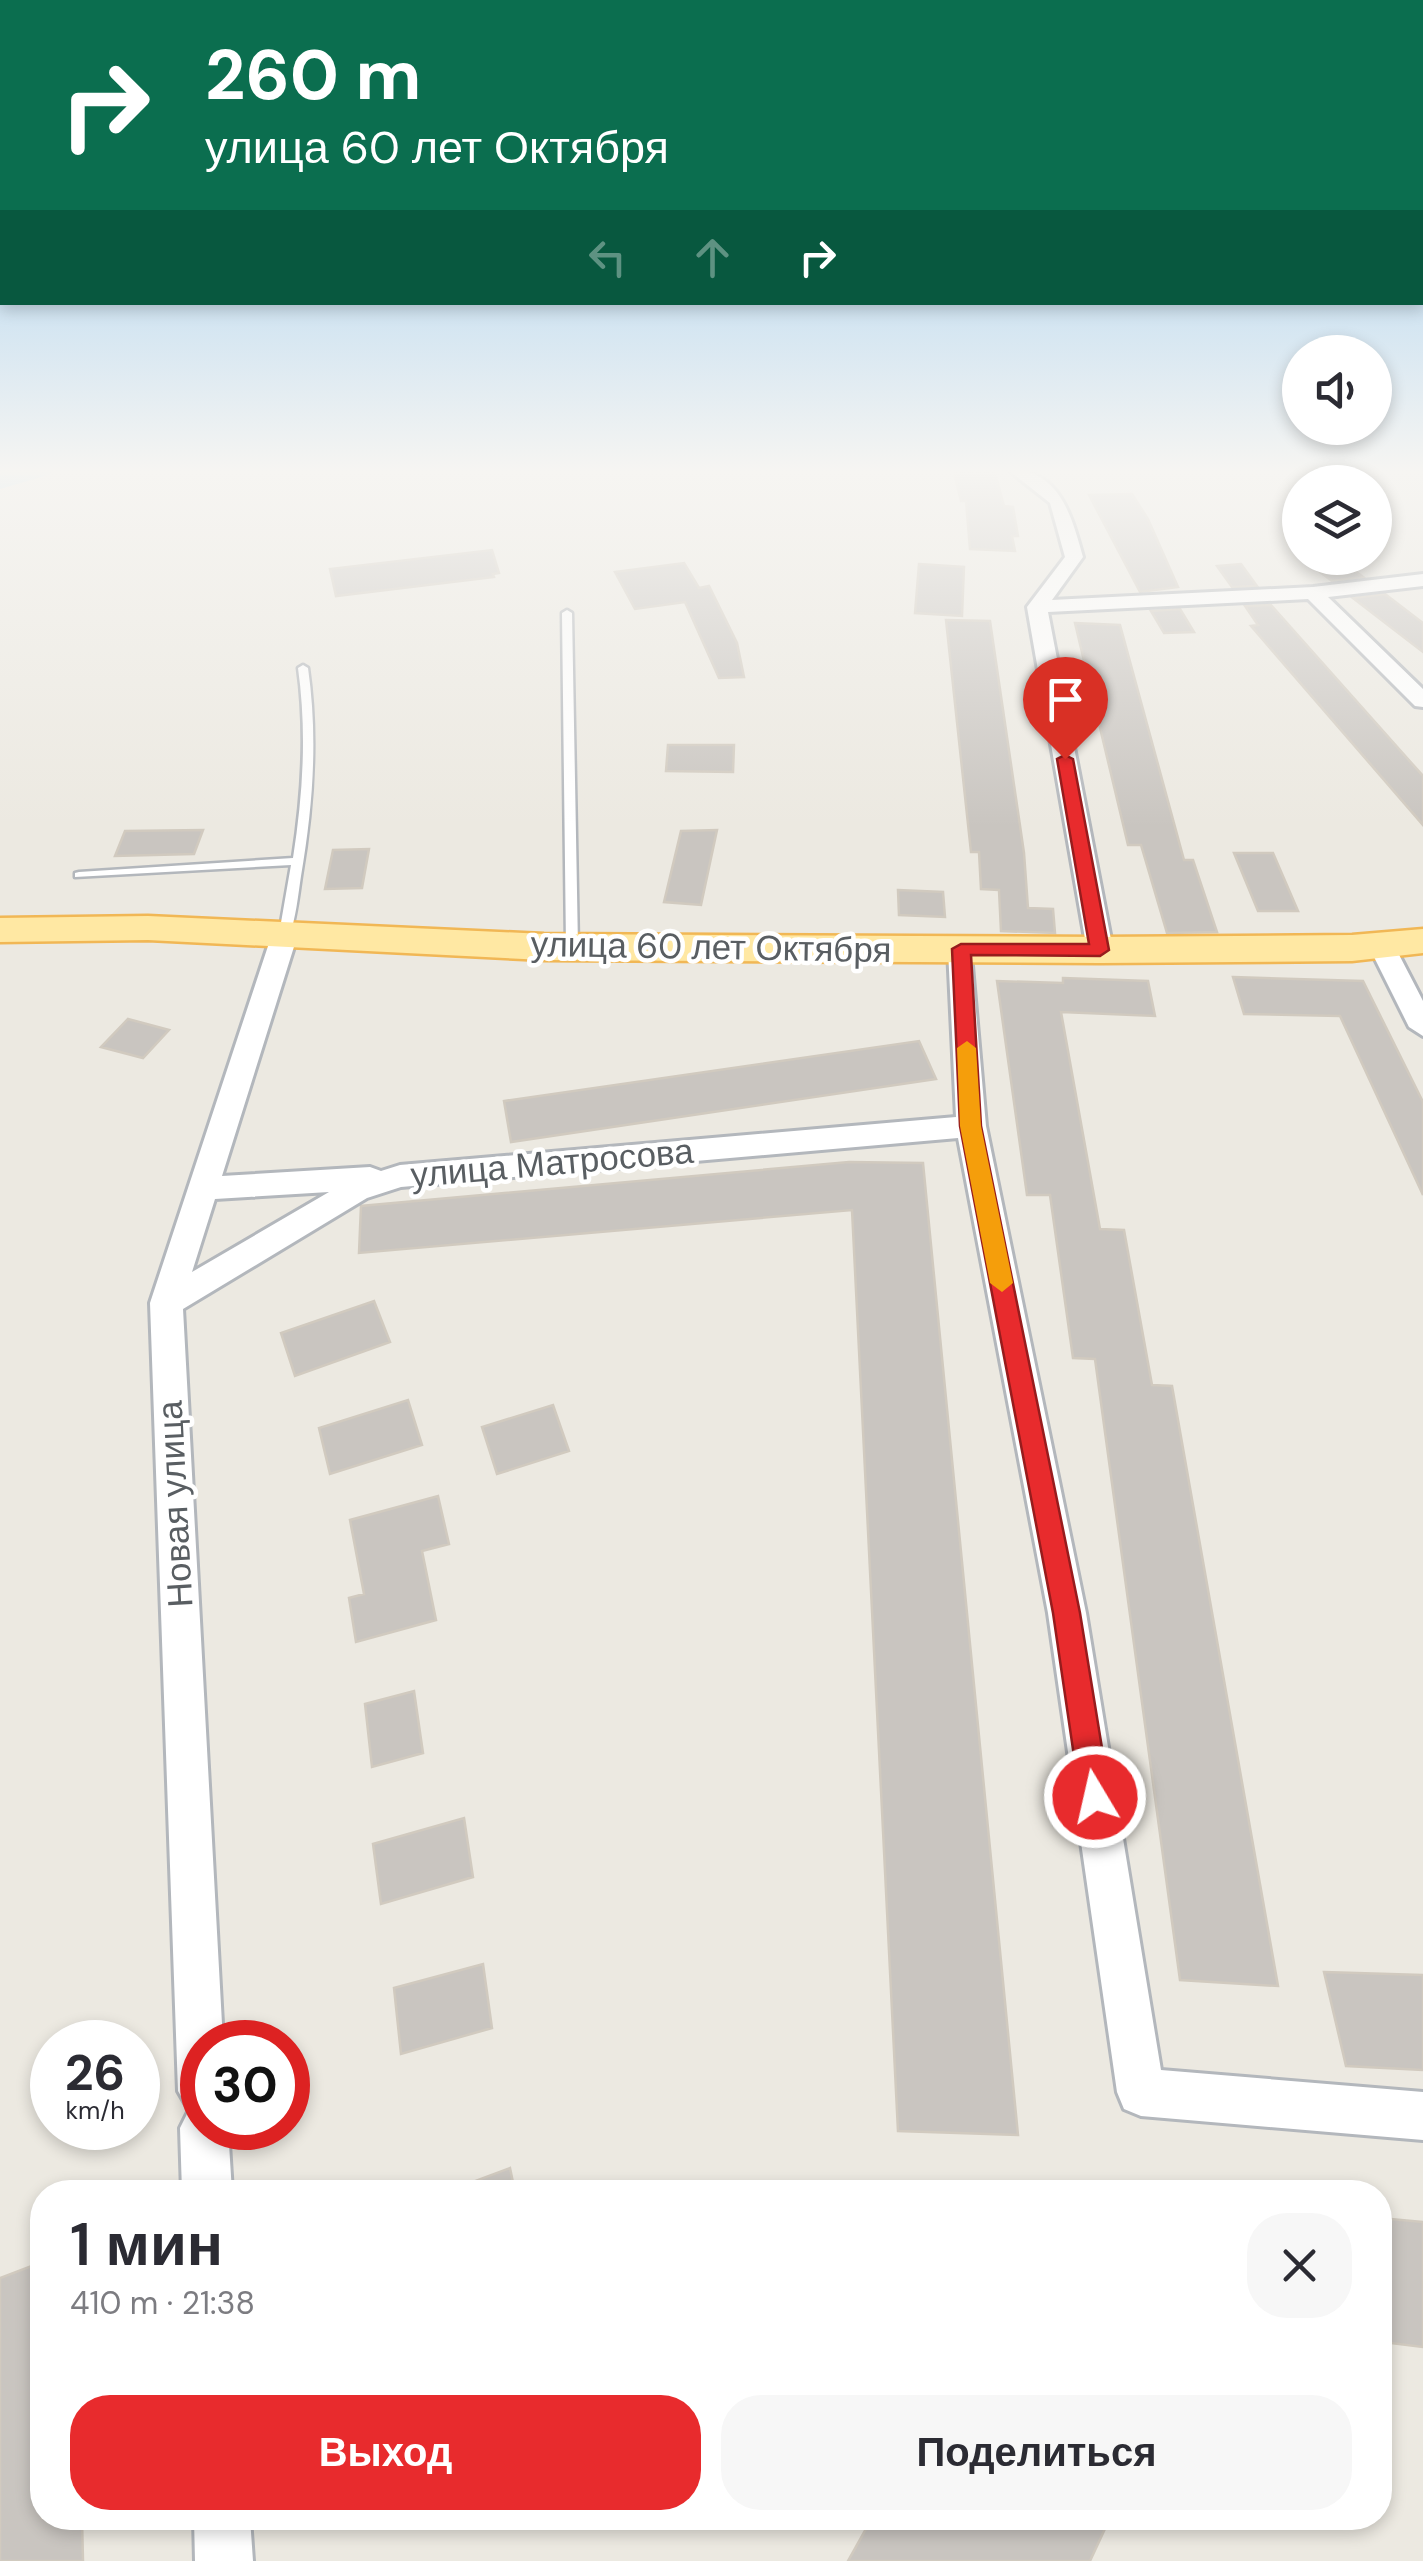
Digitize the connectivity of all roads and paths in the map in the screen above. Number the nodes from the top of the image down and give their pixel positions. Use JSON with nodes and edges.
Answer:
{"nodes":[{"id":1,"x":1050,"y":589,"type":"edge"},
{"id":2,"x":1345,"y":589,"type":"edge"},
{"id":3,"x":1313,"y":592,"type":"junction"},
{"id":4,"x":1037,"y":606,"type":"junction"},
{"id":5,"x":567,"y":612,"type":"dead end"},
{"id":6,"x":303,"y":668,"type":"dead end"},
{"id":7,"x":1423,"y":702,"type":"edge"},
{"id":8,"x":298,"y":862,"type":"junction"},
{"id":9,"x":79,"y":874,"type":"dead end"},
{"id":10,"x":0,"y":930,"type":"edge"},
{"id":11,"x":286,"y":934,"type":"junction"},
{"id":12,"x":1423,"y":940,"type":"edge"},
{"id":13,"x":1381,"y":945,"type":"junction"},
{"id":14,"x":572,"y":947,"type":"junction"},
{"id":15,"x":961,"y":949,"type":"junction"},
{"id":16,"x":1100,"y":950,"type":"junction"},
{"id":17,"x":1423,"y":1028,"type":"edge"},
{"id":18,"x":971,"y":1126,"type":"junction"},
{"id":19,"x":400,"y":1176,"type":"junction"},
{"id":20,"x":203,"y":1188,"type":"junction"},
{"id":21,"x":166,"y":1303,"type":"junction"},
{"id":22,"x":199,"y":2020,"type":"edge"},
{"id":23,"x":1423,"y":2116,"type":"edge"},
{"id":24,"x":205,"y":2150,"type":"edge"},
{"id":25,"x":206,"y":2180,"type":"edge"},
{"id":26,"x":223,"y":2530,"type":"edge"},
{"id":27,"x":224,"y":2561,"type":"edge"}],
"edges":[{"from":1,"to":4,"type":"street"},
{"from":2,"to":3,"type":"street"},
{"from":3,"to":4,"type":"street"},
{"from":3,"to":7,"type":"street"},
{"from":4,"to":16,"type":"street"},
{"from":5,"to":14,"type":"lane"},
{"from":6,"to":8,"type":"lane"},
{"from":8,"to":9,"type":"lane"},
{"from":8,"to":11,"type":"lane"},
{"from":10,"to":11,"type":"main road","name":"улица 60 лет Октября"},
{"from":11,"to":14,"type":"main road","name":"улица 60 лет Октября"},
{"from":11,"to":20,"type":"street","name":"Новая улица"},
{"from":12,"to":13,"type":"main road","name":"улица 60 лет Октября"},
{"from":13,"to":16,"type":"main road","name":"улица 60 лет Октября"},
{"from":13,"to":17,"type":"street"},
{"from":14,"to":15,"type":"main road","name":"улица 60 лет Октября"},
{"from":15,"to":16,"type":"main road","name":"улица 60 лет Октября"},
{"from":15,"to":18,"type":"street"},
{"from":18,"to":19,"type":"street","name":"улица Матросова"},
{"from":18,"to":23,"type":"street"},
{"from":19,"to":20,"type":"street"},
{"from":19,"to":21,"type":"street","name":"улица Матросова"},
{"from":20,"to":21,"type":"street","name":"Новая улица"},
{"from":21,"to":22,"type":"street","name":"Новая улица"},
{"from":24,"to":25,"type":"street"},
{"from":26,"to":27,"type":"street"}]}
